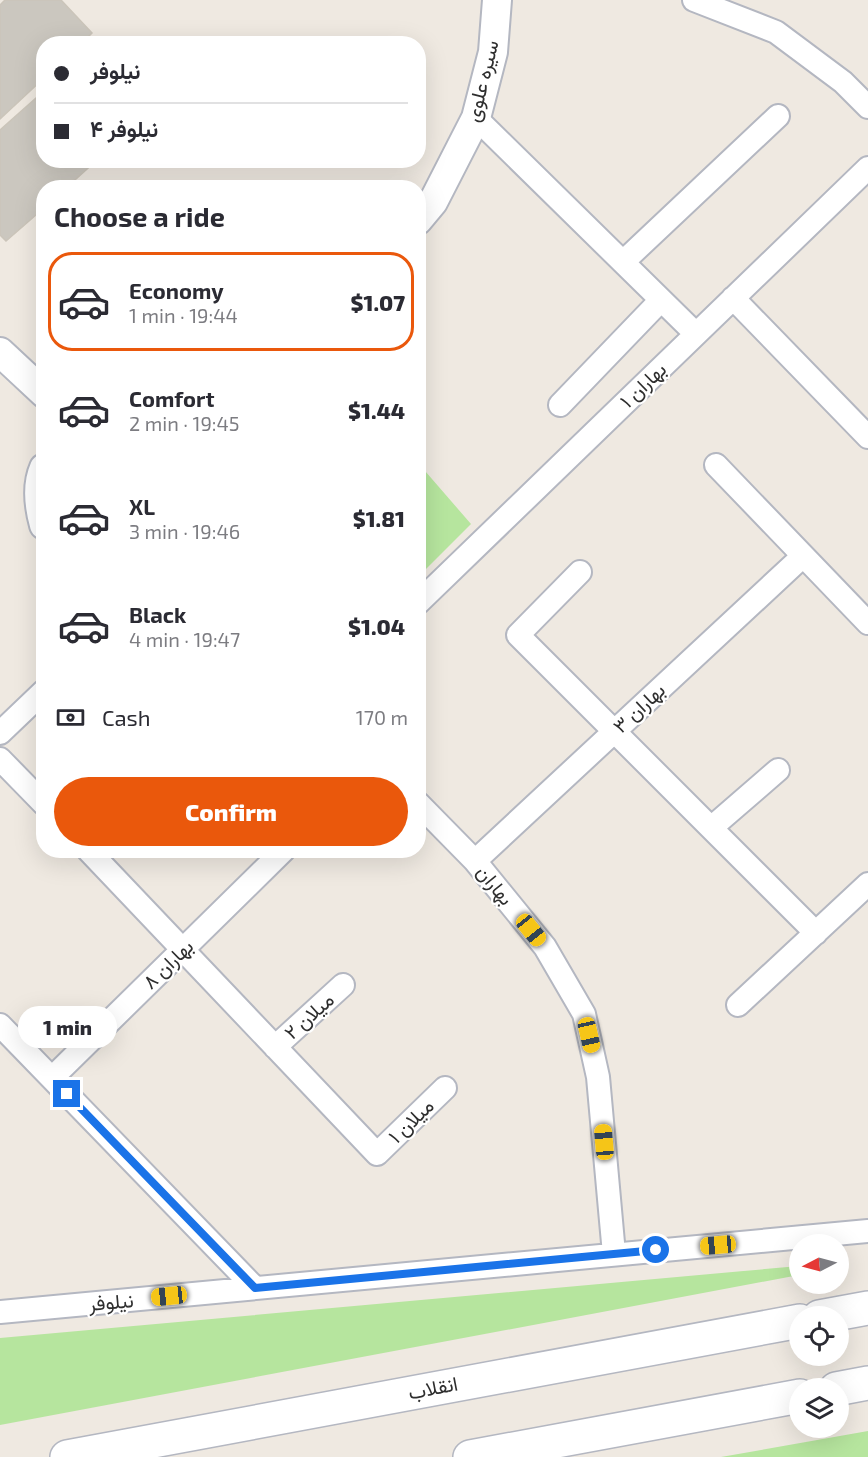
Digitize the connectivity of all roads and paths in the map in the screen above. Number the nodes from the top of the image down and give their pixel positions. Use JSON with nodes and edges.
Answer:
{"nodes":[{"id":1,"x":497,"y":0,"type":"edge"},
{"id":2,"x":694,"y":0,"type":"edge"},
{"id":3,"x":868,"y":107,"type":"edge"},
{"id":4,"x":778,"y":116,"type":"dead end"},
{"id":5,"x":476,"y":118,"type":"junction"},
{"id":6,"x":868,"y":168,"type":"edge"},
{"id":7,"x":426,"y":210,"type":"edge"},
{"id":8,"x":623,"y":262,"type":"junction"},
{"id":9,"x":733,"y":298,"type":"junction"},
{"id":10,"x":661,"y":300,"type":"junction"},
{"id":11,"x":696,"y":334,"type":"junction"},
{"id":12,"x":0,"y":352,"type":"edge"},
{"id":13,"x":36,"y":386,"type":"edge"},
{"id":14,"x":560,"y":405,"type":"dead end"},
{"id":15,"x":868,"y":437,"type":"edge"},
{"id":16,"x":716,"y":465,"type":"dead end"},
{"id":17,"x":803,"y":555,"type":"junction"},
{"id":18,"x":580,"y":572,"type":"dead end"},
{"id":19,"x":426,"y":595,"type":"edge"},
{"id":20,"x":868,"y":623,"type":"edge"},
{"id":21,"x":36,"y":699,"type":"edge"},
{"id":22,"x":614,"y":732,"type":"junction"},
{"id":23,"x":0,"y":733,"type":"edge"},
{"id":24,"x":0,"y":759,"type":"edge"},
{"id":25,"x":778,"y":770,"type":"dead end"},
{"id":26,"x":36,"y":796,"type":"edge"},
{"id":27,"x":426,"y":811,"type":"edge"},
{"id":28,"x":711,"y":828,"type":"junction"},
{"id":29,"x":95,"y":858,"type":"edge"},
{"id":30,"x":276,"y":858,"type":"edge"},
{"id":31,"x":475,"y":861,"type":"junction"},
{"id":32,"x":868,"y":884,"type":"edge"},
{"id":33,"x":816,"y":933,"type":"junction"},
{"id":34,"x":183,"y":950,"type":"junction"},
{"id":35,"x":343,"y":985,"type":"dead end"},
{"id":36,"x":738,"y":1005,"type":"dead end"},
{"id":37,"x":0,"y":1025,"type":"edge"},
{"id":38,"x":275,"y":1047,"type":"junction"},
{"id":39,"x":52,"y":1078,"type":"junction"},
{"id":40,"x":445,"y":1088,"type":"dead end"},
{"id":41,"x":868,"y":1231,"type":"edge"},
{"id":42,"x":614,"y":1254,"type":"junction"},
{"id":43,"x":255,"y":1288,"type":"junction"},
{"id":44,"x":868,"y":1308,"type":"edge"},
{"id":45,"x":2,"y":1309,"type":"edge"},
{"id":46,"x":849,"y":1311,"type":"edge"},
{"id":47,"x":789,"y":1323,"type":"edge"},
{"id":48,"x":868,"y":1383,"type":"edge"},
{"id":49,"x":849,"y":1387,"type":"edge"},
{"id":50,"x":789,"y":1398,"type":"edge"},
{"id":51,"x":67,"y":1457,"type":"edge"},
{"id":52,"x":470,"y":1457,"type":"edge"}],
"edges":[{"from":1,"to":5,"type":"street","name":"سیره علوی"},
{"from":2,"to":3,"type":"street"},
{"from":4,"to":8,"type":"street"},
{"from":5,"to":7,"type":"street","name":"سیره علوی"},
{"from":5,"to":8,"type":"street"},
{"from":6,"to":9,"type":"street","name":"بهاران ۱"},
{"from":8,"to":10,"type":"street"},
{"from":9,"to":11,"type":"street","name":"بهاران ۱"},
{"from":9,"to":15,"type":"street"},
{"from":10,"to":11,"type":"street"},
{"from":10,"to":14,"type":"street"},
{"from":11,"to":19,"type":"street","name":"بهاران ۱"},
{"from":12,"to":13,"type":"street"},
{"from":16,"to":17,"type":"street"},
{"from":17,"to":20,"type":"street"},
{"from":17,"to":22,"type":"street","name":"بهاران ۳"},
{"from":18,"to":22,"type":"street"},
{"from":21,"to":23,"type":"street"},
{"from":22,"to":28,"type":"street"},
{"from":22,"to":31,"type":"street","name":"بهاران ۳"},
{"from":24,"to":26,"type":"street"},
{"from":25,"to":28,"type":"street"},
{"from":27,"to":31,"type":"street","name":"بهاران"},
{"from":28,"to":33,"type":"street"},
{"from":29,"to":34,"type":"street"},
{"from":30,"to":34,"type":"street","name":"بهاران ۸"},
{"from":31,"to":42,"type":"street","name":"بهاران"},
{"from":32,"to":33,"type":"street"},
{"from":33,"to":36,"type":"street"},
{"from":34,"to":38,"type":"street"},
{"from":34,"to":39,"type":"street","name":"بهاران ۸"},
{"from":35,"to":38,"type":"street","name":"میلان ۲"},
{"from":37,"to":39,"type":"street"},
{"from":38,"to":40,"type":"street","name":"میلان ۱"},
{"from":39,"to":43,"type":"street"},
{"from":41,"to":42,"type":"street","name":"نیلوفر"},
{"from":42,"to":43,"type":"street","name":"نیلوفر"},
{"from":43,"to":45,"type":"street","name":"نیلوفر"},
{"from":44,"to":46,"type":"main road"},
{"from":47,"to":51,"type":"main road","name":"انقلاب"},
{"from":48,"to":49,"type":"main road"},
{"from":50,"to":52,"type":"main road"}]}
